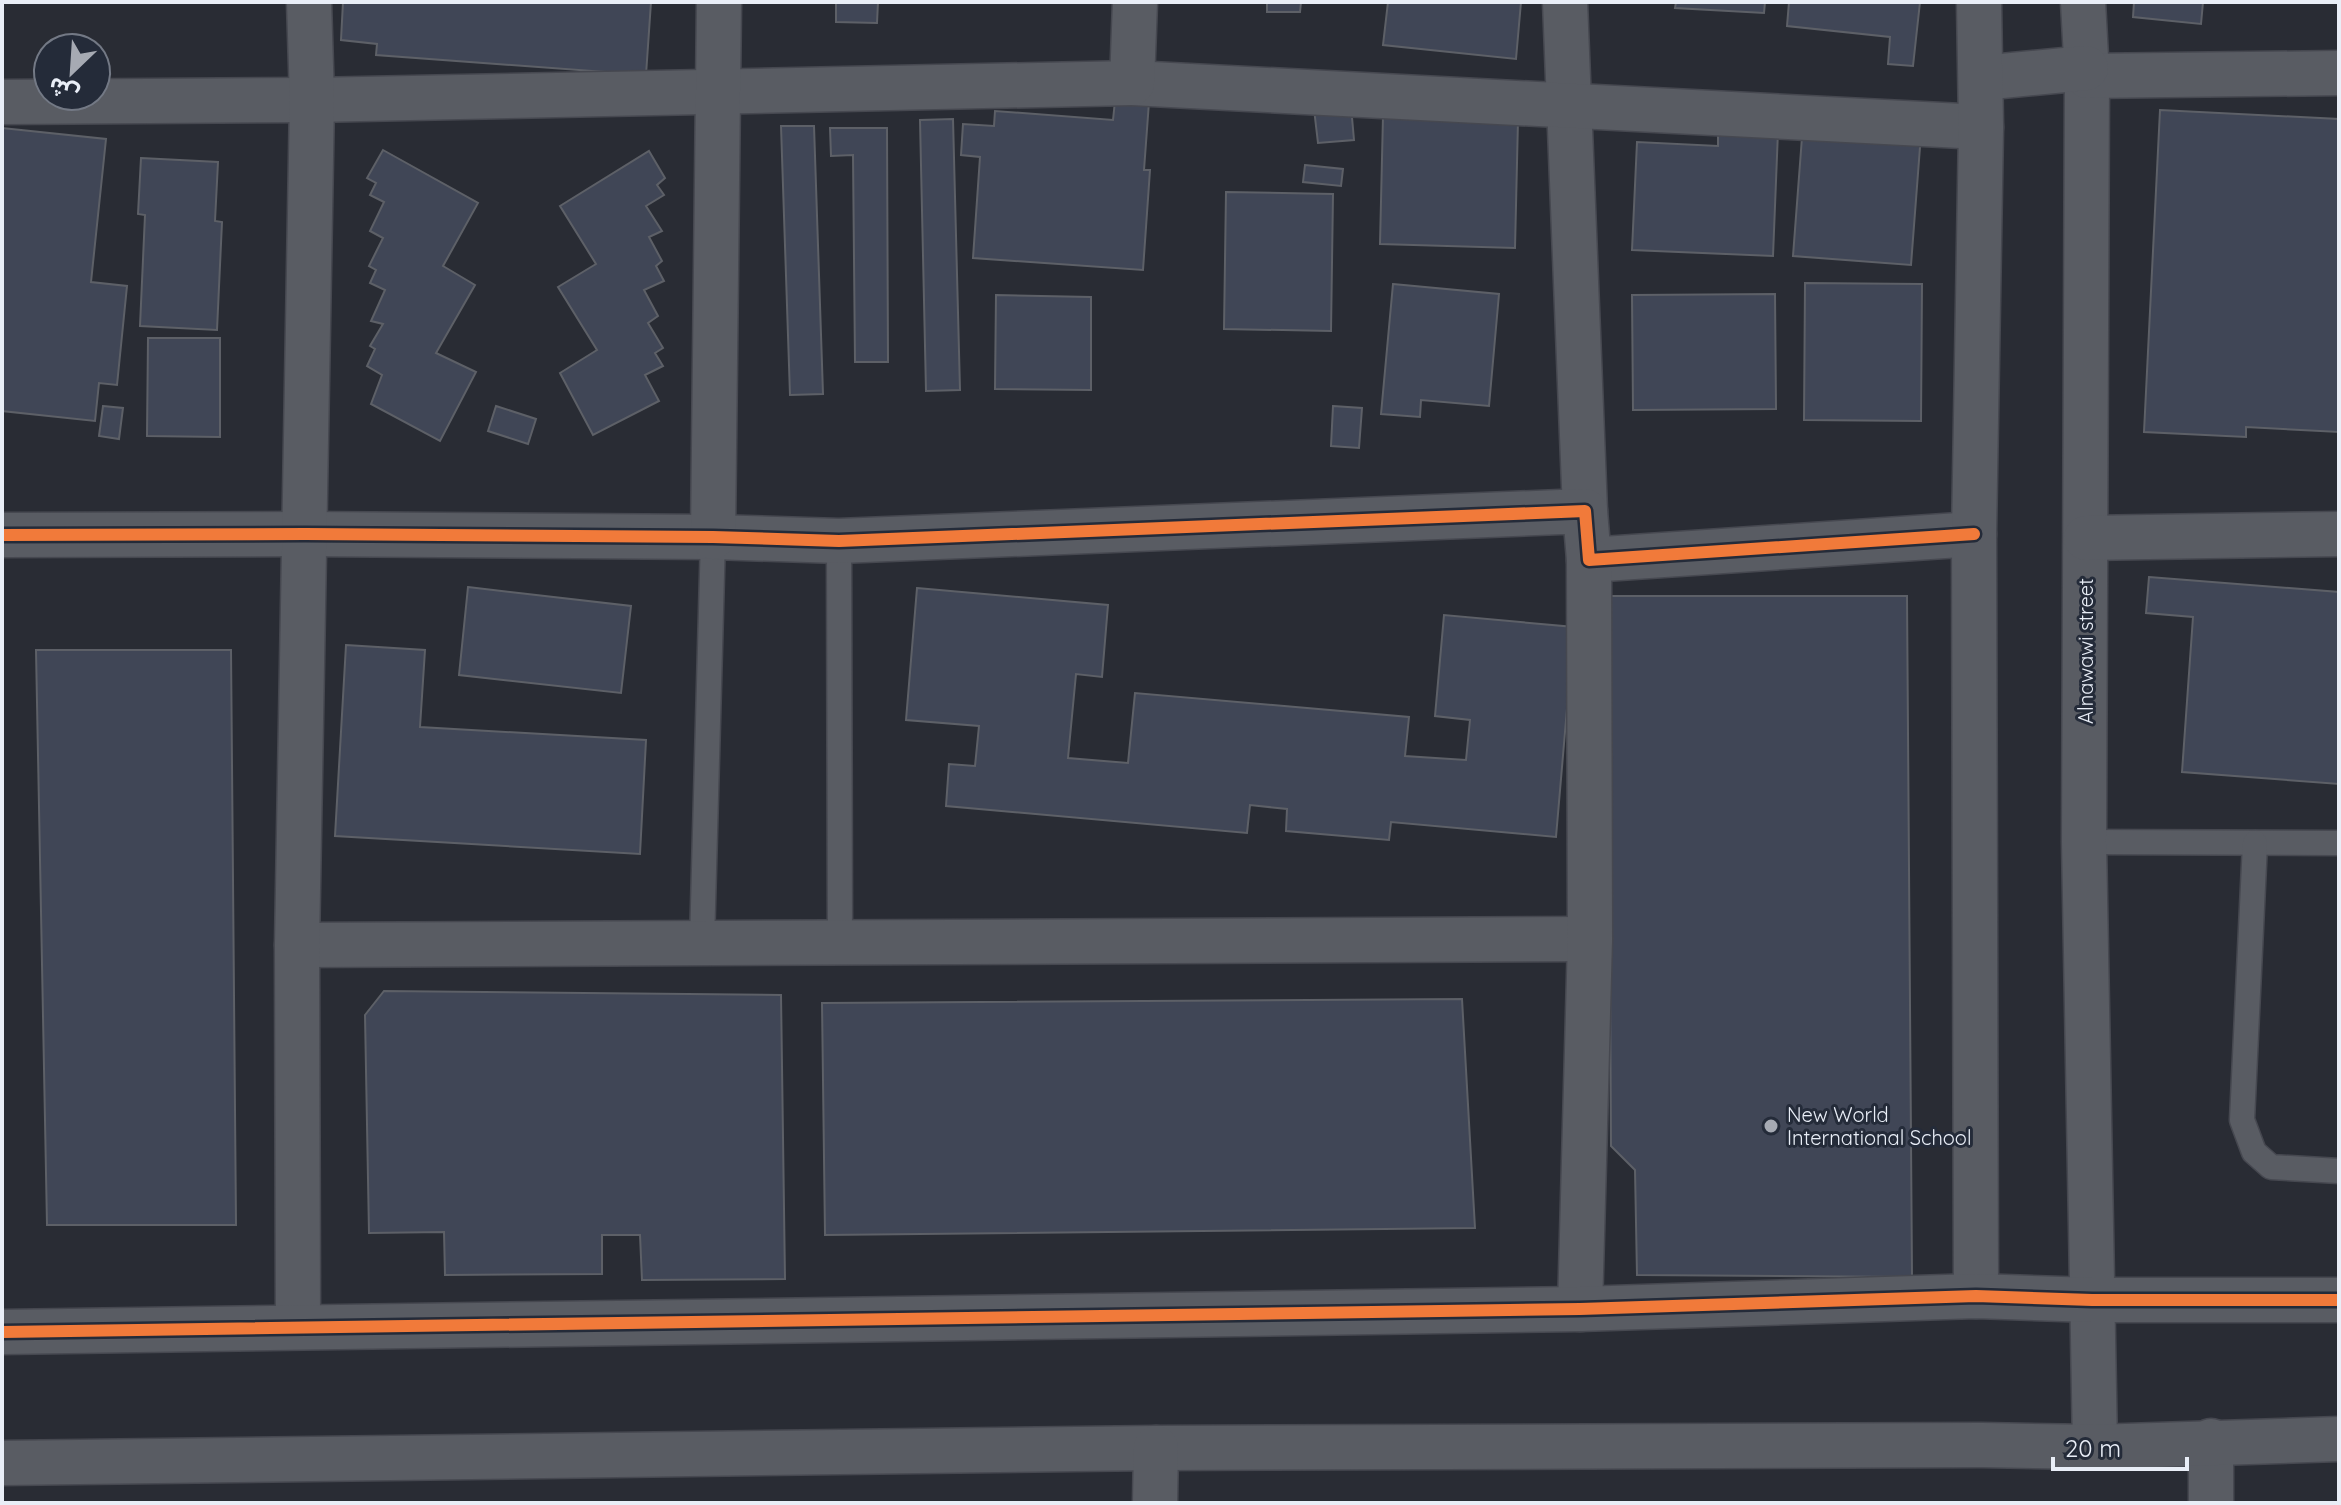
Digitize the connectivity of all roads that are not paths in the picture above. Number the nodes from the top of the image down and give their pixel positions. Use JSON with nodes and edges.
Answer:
{"nodes":[{"id":1,"x":309,"y":2,"type":"edge"},
{"id":2,"x":719,"y":2,"type":"edge"},
{"id":3,"x":1135,"y":2,"type":"edge"},
{"id":4,"x":1565,"y":2,"type":"edge"},
{"id":5,"x":1979,"y":2,"type":"edge"},
{"id":6,"x":2083,"y":2,"type":"edge"},
{"id":7,"x":2087,"y":72,"type":"junction"},
{"id":8,"x":2339,"y":73,"type":"edge"},
{"id":9,"x":1981,"y":78,"type":"junction"},
{"id":10,"x":1132,"y":83,"type":"junction"},
{"id":11,"x":719,"y":92,"type":"junction"},
{"id":12,"x":312,"y":100,"type":"junction"},
{"id":13,"x":2,"y":102,"type":"edge"},
{"id":14,"x":1567,"y":105,"type":"junction"},
{"id":15,"x":1981,"y":127,"type":"junction"},
{"id":16,"x":1585,"y":511,"type":"junction"},
{"id":17,"x":305,"y":534,"type":"junction"},
{"id":18,"x":1974,"y":534,"type":"junction"},
{"id":19,"x":2339,"y":534,"type":"edge"},
{"id":20,"x":2,"y":535,"type":"edge"},
{"id":21,"x":713,"y":537,"type":"junction"},
{"id":22,"x":2086,"y":538,"type":"junction"},
{"id":23,"x":839,"y":541,"type":"junction"},
{"id":24,"x":1589,"y":560,"type":"junction"},
{"id":25,"x":2084,"y":842,"type":"junction"},
{"id":26,"x":2255,"y":843,"type":"junction"},
{"id":27,"x":2339,"y":843,"type":"edge"},
{"id":28,"x":1590,"y":939,"type":"junction"},
{"id":29,"x":840,"y":942,"type":"junction"},
{"id":30,"x":702,"y":943,"type":"junction"},
{"id":31,"x":297,"y":945,"type":"junction"},
{"id":32,"x":2339,"y":1171,"type":"edge"},
{"id":33,"x":1976,"y":1296,"type":"junction"},
{"id":34,"x":2092,"y":1300,"type":"junction"},
{"id":35,"x":2339,"y":1300,"type":"edge"},
{"id":36,"x":1580,"y":1309,"type":"junction"},
{"id":37,"x":298,"y":1327,"type":"junction"},
{"id":38,"x":2,"y":1332,"type":"edge"},
{"id":39,"x":2339,"y":1439,"type":"edge"},
{"id":40,"x":2211,"y":1441,"type":"junction"},
{"id":41,"x":2095,"y":1447,"type":"junction"},
{"id":42,"x":1156,"y":1448,"type":"junction"},
{"id":43,"x":2,"y":1463,"type":"edge"},
{"id":44,"x":1155,"y":1503,"type":"edge"},
{"id":45,"x":2211,"y":1503,"type":"edge"}],
"edges":[{"from":1,"to":12,"type":"street"},
{"from":2,"to":11,"type":"street"},
{"from":3,"to":10,"type":"street"},
{"from":4,"to":14,"type":"street"},
{"from":5,"to":9,"type":"street"},
{"from":6,"to":7,"type":"street","name":"Alnawawi street"},
{"from":7,"to":8,"type":"street"},
{"from":7,"to":9,"type":"street"},
{"from":7,"to":22,"type":"street","name":"Alnawawi street"},
{"from":9,"to":15,"type":"street"},
{"from":10,"to":11,"type":"street"},
{"from":10,"to":14,"type":"street"},
{"from":11,"to":12,"type":"street"},
{"from":11,"to":21,"type":"street"},
{"from":12,"to":13,"type":"street"},
{"from":12,"to":17,"type":"street"},
{"from":14,"to":15,"type":"street"},
{"from":14,"to":16,"type":"street"},
{"from":15,"to":18,"type":"street"},
{"from":16,"to":23,"type":"street"},
{"from":16,"to":24,"type":"street"},
{"from":17,"to":20,"type":"street"},
{"from":17,"to":21,"type":"street"},
{"from":17,"to":31,"type":"street"},
{"from":18,"to":24,"type":"street"},
{"from":18,"to":33,"type":"street"},
{"from":19,"to":22,"type":"street"},
{"from":21,"to":23,"type":"street"},
{"from":21,"to":30,"type":"lane"},
{"from":22,"to":25,"type":"street","name":"Alnawawi street"},
{"from":23,"to":29,"type":"lane"},
{"from":24,"to":28,"type":"street"},
{"from":25,"to":26,"type":"lane"},
{"from":25,"to":34,"type":"street","name":"Alnawawi street"},
{"from":26,"to":27,"type":"lane"},
{"from":26,"to":32,"type":"lane"},
{"from":28,"to":29,"type":"street"},
{"from":28,"to":36,"type":"street"},
{"from":29,"to":30,"type":"street"},
{"from":30,"to":31,"type":"street"},
{"from":31,"to":37,"type":"street"},
{"from":33,"to":34,"type":"street"},
{"from":33,"to":36,"type":"street"},
{"from":34,"to":35,"type":"street"},
{"from":34,"to":41,"type":"street","name":"Alnawawi street"},
{"from":36,"to":37,"type":"street"},
{"from":37,"to":38,"type":"street"},
{"from":39,"to":40,"type":"street"},
{"from":40,"to":41,"type":"street"},
{"from":40,"to":45,"type":"street"},
{"from":41,"to":42,"type":"street"},
{"from":42,"to":43,"type":"street"},
{"from":42,"to":44,"type":"street"}]}
